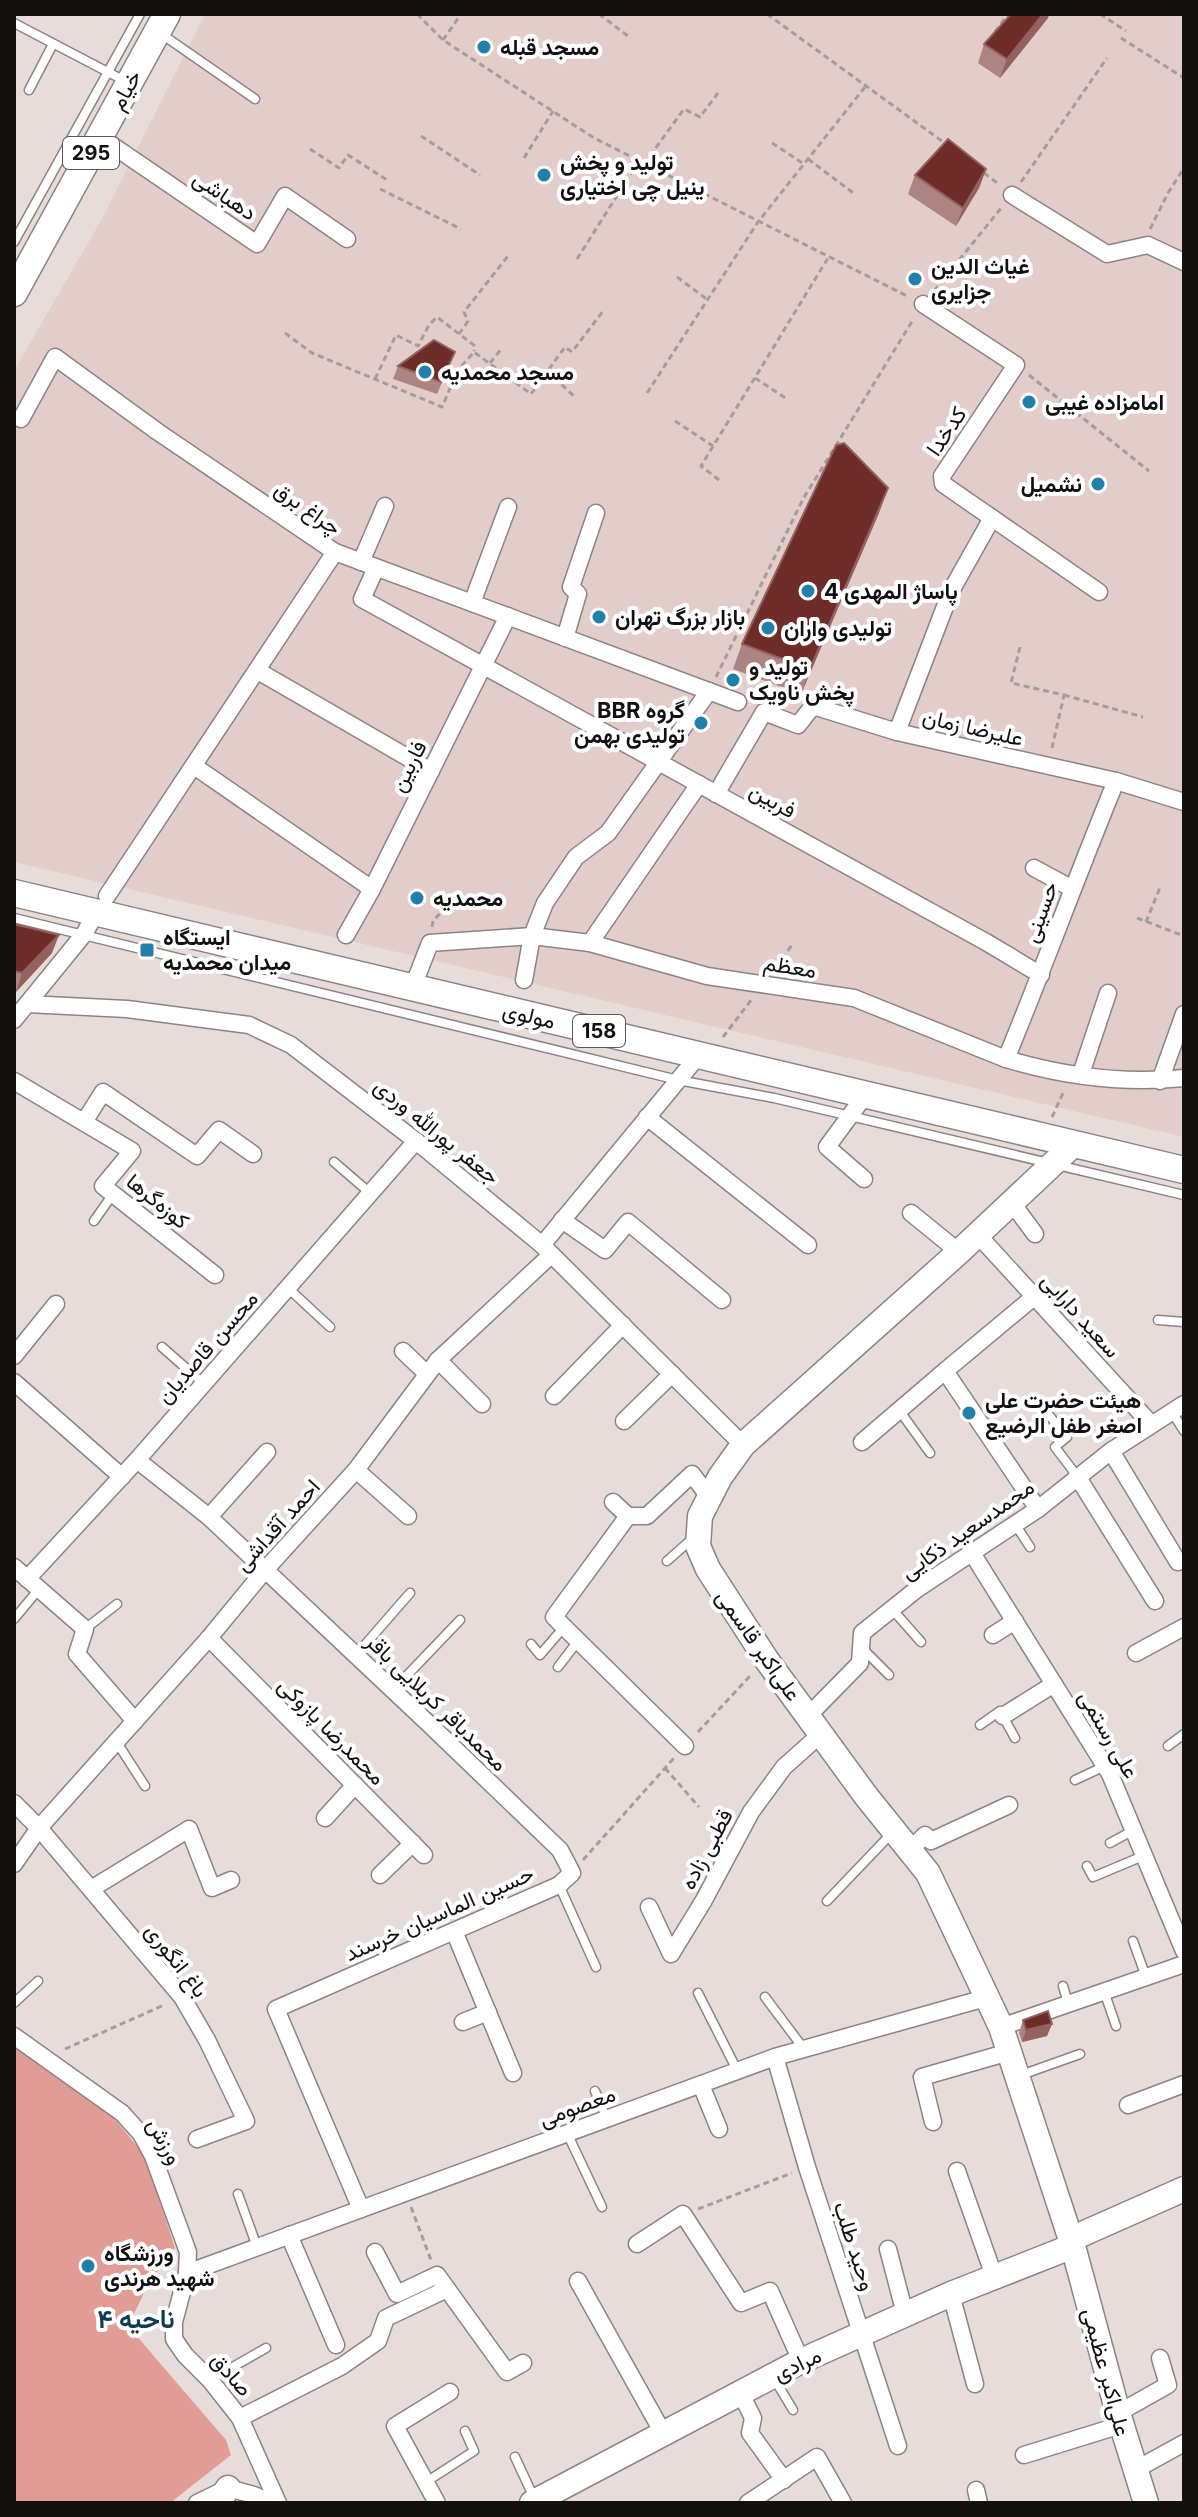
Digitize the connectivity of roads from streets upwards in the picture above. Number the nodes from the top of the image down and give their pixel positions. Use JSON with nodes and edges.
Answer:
{"nodes":[{"id":1,"x":155,"y":20,"type":"edge"},
{"id":2,"x":100,"y":137,"type":"junction"},
{"id":3,"x":1012,"y":195,"type":"road end"},
{"id":4,"x":347,"y":239,"type":"dead end"},
{"id":5,"x":1184,"y":262,"type":"edge"},
{"id":6,"x":14,"y":293,"type":"edge"},
{"id":7,"x":923,"y":304,"type":"road end"},
{"id":8,"x":21,"y":419,"type":"dead end"},
{"id":9,"x":385,"y":506,"type":"dead end"},
{"id":10,"x":508,"y":507,"type":"dead end"},
{"id":11,"x":596,"y":513,"type":"dead end"},
{"id":12,"x":992,"y":518,"type":"junction"},
{"id":13,"x":335,"y":552,"type":"junction"},
{"id":14,"x":369,"y":565,"type":"junction"},
{"id":15,"x":1099,"y":592,"type":"dead end"},
{"id":16,"x":472,"y":603,"type":"junction"},
{"id":17,"x":508,"y":616,"type":"junction"},
{"id":18,"x":565,"y":638,"type":"junction"},
{"id":19,"x":483,"y":667,"type":"junction"},
{"id":20,"x":258,"y":671,"type":"junction"},
{"id":21,"x":709,"y":691,"type":"junction"},
{"id":22,"x":738,"y":702,"type":"dead end"},
{"id":23,"x":897,"y":732,"type":"junction"},
{"id":24,"x":658,"y":762,"type":"junction"},
{"id":25,"x":194,"y":766,"type":"junction"},
{"id":26,"x":431,"y":771,"type":"junction"},
{"id":27,"x":1116,"y":781,"type":"junction"},
{"id":28,"x":699,"y":784,"type":"junction"},
{"id":29,"x":716,"y":794,"type":"junction"},
{"id":30,"x":1184,"y":802,"type":"edge"},
{"id":31,"x":1034,"y":868,"type":"dead end"},
{"id":32,"x":1071,"y":888,"type":"junction"},
{"id":33,"x":372,"y":889,"type":"junction"},
{"id":34,"x":14,"y":893,"type":"edge"},
{"id":35,"x":96,"y":914,"type":"junction"},
{"id":36,"x":346,"y":935,"type":"dead end"},
{"id":37,"x":532,"y":936,"type":"junction"},
{"id":38,"x":590,"y":943,"type":"junction"},
{"id":39,"x":1041,"y":975,"type":"junction"},
{"id":40,"x":524,"y":980,"type":"dead end"},
{"id":41,"x":412,"y":989,"type":"junction"},
{"id":42,"x":1108,"y":993,"type":"dead end"},
{"id":43,"x":27,"y":1004,"type":"junction"},
{"id":44,"x":14,"y":1020,"type":"edge"},
{"id":45,"x":1182,"y":1024,"type":"edge"},
{"id":46,"x":704,"y":1056,"type":"junction"},
{"id":47,"x":1006,"y":1059,"type":"junction"},
{"id":48,"x":1076,"y":1074,"type":"junction"},
{"id":49,"x":1184,"y":1078,"type":"edge"},
{"id":50,"x":14,"y":1081,"type":"edge"},
{"id":51,"x":1160,"y":1081,"type":"junction"},
{"id":52,"x":866,"y":1094,"type":"junction"},
{"id":53,"x":647,"y":1117,"type":"junction"},
{"id":54,"x":84,"y":1122,"type":"junction"},
{"id":55,"x":416,"y":1141,"type":"junction"},
{"id":56,"x":1074,"y":1144,"type":"junction"},
{"id":57,"x":253,"y":1154,"type":"dead end"},
{"id":58,"x":1184,"y":1170,"type":"edge"},
{"id":59,"x":864,"y":1179,"type":"dead end"},
{"id":60,"x":1012,"y":1203,"type":"junction"},
{"id":61,"x":911,"y":1213,"type":"dead end"},
{"id":62,"x":562,"y":1220,"type":"junction"},
{"id":63,"x":1035,"y":1234,"type":"dead end"},
{"id":64,"x":978,"y":1235,"type":"junction"},
{"id":65,"x":808,"y":1245,"type":"dead end"},
{"id":66,"x":546,"y":1250,"type":"junction"},
{"id":67,"x":959,"y":1252,"type":"junction"},
{"id":68,"x":215,"y":1275,"type":"dead end"},
{"id":69,"x":1035,"y":1296,"type":"junction"},
{"id":70,"x":722,"y":1300,"type":"dead end"},
{"id":71,"x":56,"y":1304,"type":"dead end"},
{"id":72,"x":623,"y":1325,"type":"junction"},
{"id":73,"x":403,"y":1351,"type":"dead end"},
{"id":74,"x":14,"y":1356,"type":"edge"},
{"id":75,"x":438,"y":1360,"type":"junction"},
{"id":76,"x":945,"y":1371,"type":"junction"},
{"id":77,"x":427,"y":1374,"type":"junction"},
{"id":78,"x":672,"y":1374,"type":"junction"},
{"id":79,"x":14,"y":1382,"type":"edge"},
{"id":80,"x":554,"y":1396,"type":"dead end"},
{"id":81,"x":482,"y":1404,"type":"dead end"},
{"id":82,"x":1178,"y":1408,"type":"edge"},
{"id":83,"x":624,"y":1421,"type":"dead end"},
{"id":84,"x":1151,"y":1424,"type":"junction"},
{"id":85,"x":862,"y":1442,"type":"dead end"},
{"id":86,"x":743,"y":1445,"type":"junction"},
{"id":87,"x":1111,"y":1451,"type":"junction"},
{"id":88,"x":267,"y":1452,"type":"dead end"},
{"id":89,"x":137,"y":1460,"type":"junction"},
{"id":90,"x":356,"y":1470,"type":"junction"},
{"id":91,"x":1077,"y":1476,"type":"junction"},
{"id":92,"x":122,"y":1477,"type":"junction"},
{"id":93,"x":709,"y":1497,"type":"junction"},
{"id":94,"x":613,"y":1502,"type":"dead end"},
{"id":95,"x":1038,"y":1509,"type":"junction"},
{"id":96,"x":408,"y":1516,"type":"dead end"},
{"id":97,"x":628,"y":1516,"type":"junction"},
{"id":98,"x":209,"y":1517,"type":"junction"},
{"id":99,"x":972,"y":1553,"type":"junction"},
{"id":100,"x":1178,"y":1562,"type":"dead end"},
{"id":101,"x":14,"y":1567,"type":"edge"},
{"id":102,"x":265,"y":1570,"type":"junction"},
{"id":103,"x":33,"y":1584,"type":"junction"},
{"id":104,"x":1155,"y":1601,"type":"dead end"},
{"id":105,"x":1015,"y":1621,"type":"junction"},
{"id":106,"x":1184,"y":1627,"type":"edge"},
{"id":107,"x":993,"y":1635,"type":"dead end"},
{"id":108,"x":209,"y":1638,"type":"junction"},
{"id":109,"x":1136,"y":1653,"type":"dead end"},
{"id":110,"x":1054,"y":1684,"type":"junction"},
{"id":111,"x":1003,"y":1716,"type":"road end"},
{"id":112,"x":135,"y":1721,"type":"junction"},
{"id":113,"x":815,"y":1724,"type":"junction"},
{"id":114,"x":685,"y":1746,"type":"road end"},
{"id":115,"x":355,"y":1785,"type":"junction"},
{"id":116,"x":14,"y":1803,"type":"edge"},
{"id":117,"x":1009,"y":1805,"type":"dead end"},
{"id":118,"x":325,"y":1818,"type":"dead end"},
{"id":119,"x":39,"y":1828,"type":"junction"},
{"id":120,"x":910,"y":1850,"type":"junction"},
{"id":121,"x":14,"y":1864,"type":"edge"},
{"id":122,"x":572,"y":1873,"type":"joint"},
{"id":123,"x":380,"y":1875,"type":"dead end"},
{"id":124,"x":231,"y":1880,"type":"dead end"},
{"id":125,"x":91,"y":1889,"type":"junction"},
{"id":126,"x":649,"y":1907,"type":"dead end"},
{"id":127,"x":454,"y":1931,"type":"junction"},
{"id":128,"x":1184,"y":1951,"type":"edge"},
{"id":129,"x":1184,"y":1964,"type":"edge"},
{"id":130,"x":989,"y":1997,"type":"junction"},
{"id":131,"x":488,"y":2012,"type":"junction"},
{"id":132,"x":463,"y":2022,"type":"dead end"},
{"id":133,"x":1001,"y":2027,"type":"junction"},
{"id":134,"x":14,"y":2036,"type":"edge"},
{"id":135,"x":1009,"y":2052,"type":"junction"},
{"id":136,"x":775,"y":2057,"type":"junction"},
{"id":137,"x":513,"y":2073,"type":"dead end"},
{"id":138,"x":1184,"y":2084,"type":"edge"},
{"id":139,"x":701,"y":2085,"type":"junction"},
{"id":140,"x":1128,"y":2105,"type":"dead end"},
{"id":141,"x":933,"y":2122,"type":"dead end"},
{"id":142,"x":719,"y":2129,"type":"dead end"},
{"id":143,"x":197,"y":2139,"type":"dead end"},
{"id":144,"x":957,"y":2171,"type":"dead end"},
{"id":145,"x":1184,"y":2189,"type":"edge"},
{"id":146,"x":361,"y":2209,"type":"junction"},
{"id":147,"x":289,"y":2235,"type":"junction"},
{"id":148,"x":1072,"y":2242,"type":"junction"},
{"id":149,"x":637,"y":2244,"type":"dead end"},
{"id":150,"x":888,"y":2249,"type":"dead end"},
{"id":151,"x":375,"y":2252,"type":"dead end"},
{"id":152,"x":187,"y":2273,"type":"junction"},
{"id":153,"x":994,"y":2276,"type":"junction"},
{"id":154,"x":578,"y":2281,"type":"dead end"},
{"id":155,"x":447,"y":2289,"type":"junction"},
{"id":156,"x":951,"y":2294,"type":"junction"},
{"id":157,"x":905,"y":2314,"type":"junction"},
{"id":158,"x":860,"y":2334,"type":"junction"},
{"id":159,"x":336,"y":2345,"type":"dead end"},
{"id":160,"x":1160,"y":2358,"type":"dead end"},
{"id":161,"x":801,"y":2361,"type":"junction"},
{"id":162,"x":523,"y":2363,"type":"dead end"},
{"id":163,"x":975,"y":2384,"type":"dead end"},
{"id":164,"x":450,"y":2392,"type":"dead end"},
{"id":165,"x":740,"y":2392,"type":"junction"},
{"id":166,"x":240,"y":2418,"type":"junction"},
{"id":167,"x":1120,"y":2419,"type":"junction"},
{"id":168,"x":663,"y":2433,"type":"junction"},
{"id":169,"x":1184,"y":2443,"type":"edge"},
{"id":170,"x":898,"y":2446,"type":"dead end"},
{"id":171,"x":1024,"y":2455,"type":"dead end"},
{"id":172,"x":1135,"y":2470,"type":"junction"},
{"id":173,"x":784,"y":2480,"type":"junction"},
{"id":174,"x":223,"y":2495,"type":"edge"},
{"id":175,"x":534,"y":2502,"type":"edge"},
{"id":176,"x":197,"y":2503,"type":"edge"},
{"id":177,"x":275,"y":2503,"type":"edge"},
{"id":178,"x":437,"y":2503,"type":"edge"},
{"id":179,"x":748,"y":2503,"type":"edge"},
{"id":180,"x":843,"y":2503,"type":"edge"},
{"id":181,"x":1146,"y":2503,"type":"edge"}],
"edges":[{"from":1,"to":2,"type":"main road","name":"خیام","number":"295"},
{"from":2,"to":4,"type":"street","name":"دهباشی"},
{"from":2,"to":6,"type":"main road","name":"خیام","number":"295"},
{"from":3,"to":5,"type":"street"},
{"from":7,"to":12,"type":"street","name":"کدخدا"},
{"from":8,"to":13,"type":"street","name":"چراغ برق"},
{"from":9,"to":14,"type":"street"},
{"from":10,"to":16,"type":"street"},
{"from":11,"to":18,"type":"street"},
{"from":12,"to":15,"type":"street","name":"کدخدا"},
{"from":12,"to":23,"type":"street"},
{"from":13,"to":14,"type":"street"},
{"from":13,"to":20,"type":"street","name":"چراغ برق"},
{"from":14,"to":16,"type":"street"},
{"from":14,"to":19,"type":"street","name":"فربین"},
{"from":16,"to":17,"type":"street"},
{"from":17,"to":18,"type":"street"},
{"from":17,"to":19,"type":"street","name":"فاربین"},
{"from":18,"to":21,"type":"street"},
{"from":19,"to":24,"type":"street","name":"فربین"},
{"from":19,"to":26,"type":"street","name":"فاربین"},
{"from":20,"to":25,"type":"street","name":"چراغ برق"},
{"from":20,"to":26,"type":"street"},
{"from":21,"to":22,"type":"street"},
{"from":21,"to":24,"type":"street"},
{"from":23,"to":27,"type":"street","name":"علیرضا زمان"},
{"from":23,"to":29,"type":"street","name":"علیرضا زمان"},
{"from":24,"to":28,"type":"street","name":"فربین"},
{"from":24,"to":37,"type":"street"},
{"from":25,"to":33,"type":"street"},
{"from":25,"to":35,"type":"street","name":"چراغ برق"},
{"from":26,"to":33,"type":"street","name":"فاربین"},
{"from":27,"to":30,"type":"street","name":"علیرضا زمان"},
{"from":27,"to":32,"type":"street","name":"حسینی"},
{"from":28,"to":29,"type":"street","name":"فربین"},
{"from":28,"to":38,"type":"street"},
{"from":29,"to":39,"type":"street","name":"فربین"},
{"from":31,"to":32,"type":"street"},
{"from":32,"to":39,"type":"street","name":"حسینی"},
{"from":33,"to":36,"type":"street","name":"فاربین"},
{"from":34,"to":35,"type":"main road","name":"مولوی","number":"158"},
{"from":35,"to":41,"type":"main road","name":"مولوی","number":"158"},
{"from":35,"to":43,"type":"street","name":"چراغ برق"},
{"from":37,"to":38,"type":"street","name":"معظم"},
{"from":37,"to":40,"type":"street"},
{"from":37,"to":41,"type":"street","name":"معظم"},
{"from":38,"to":47,"type":"street","name":"معظم"},
{"from":39,"to":47,"type":"street","name":"حسینی"},
{"from":41,"to":46,"type":"main road","name":"مولوی","number":"158"},
{"from":42,"to":48,"type":"street"},
{"from":43,"to":44,"type":"street","name":"چراغ برق"},
{"from":43,"to":55,"type":"street","name":"جعفر پورالله وردی"},
{"from":45,"to":51,"type":"street"},
{"from":46,"to":52,"type":"main road","name":"مولوی","number":"158"},
{"from":46,"to":53,"type":"street","name":"احمد آقداشی"},
{"from":47,"to":48,"type":"street","name":"معظم"},
{"from":48,"to":51,"type":"street","name":"معظم"},
{"from":49,"to":51,"type":"street","name":"معظم"},
{"from":50,"to":54,"type":"street","name":"کوزه‌گرها"},
{"from":52,"to":56,"type":"main road","name":"مولوی","number":"158"},
{"from":52,"to":59,"type":"street"},
{"from":53,"to":62,"type":"street","name":"احمد آقداشی"},
{"from":53,"to":65,"type":"street"},
{"from":54,"to":57,"type":"street"},
{"from":54,"to":68,"type":"street","name":"کوزه‌گرها"},
{"from":55,"to":66,"type":"street","name":"جعفر پورالله وردی"},
{"from":55,"to":89,"type":"street","name":"محسن قاصدیان"},
{"from":56,"to":58,"type":"main road","name":"مولوی","number":"158"},
{"from":56,"to":60,"type":"street"},
{"from":60,"to":63,"type":"street"},
{"from":60,"to":64,"type":"street"},
{"from":61,"to":67,"type":"street"},
{"from":62,"to":66,"type":"street","name":"احمد آقداشی"},
{"from":62,"to":70,"type":"street"},
{"from":64,"to":67,"type":"street"},
{"from":64,"to":69,"type":"street","name":"سعید دارابی"},
{"from":66,"to":72,"type":"street","name":"جعفر پورالله وردی"},
{"from":66,"to":75,"type":"street","name":"احمد آقداشی"},
{"from":67,"to":86,"type":"street"},
{"from":69,"to":76,"type":"street"},
{"from":69,"to":84,"type":"street","name":"سعید دارابی"},
{"from":71,"to":74,"type":"street"},
{"from":72,"to":78,"type":"street","name":"جعفر پورالله وردی"},
{"from":72,"to":80,"type":"street"},
{"from":73,"to":77,"type":"street"},
{"from":75,"to":77,"type":"street","name":"احمد آقداشی"},
{"from":75,"to":81,"type":"street"},
{"from":76,"to":85,"type":"street"},
{"from":76,"to":95,"type":"street"},
{"from":77,"to":90,"type":"street","name":"احمد آقداشی"},
{"from":78,"to":83,"type":"street"},
{"from":78,"to":86,"type":"street","name":"جعفر پورالله وردی"},
{"from":79,"to":92,"type":"street"},
{"from":82,"to":84,"type":"street","name":"محمدسعید ذکایی"},
{"from":84,"to":87,"type":"street","name":"محمدسعید ذکایی"},
{"from":86,"to":93,"type":"street"},
{"from":87,"to":91,"type":"street","name":"محمدسعید ذکایی"},
{"from":87,"to":100,"type":"street"},
{"from":88,"to":98,"type":"street"},
{"from":89,"to":92,"type":"street","name":"محسن قاصدیان"},
{"from":89,"to":98,"type":"street","name":"محمدباقر کربلایی باقر"},
{"from":90,"to":96,"type":"street"},
{"from":90,"to":102,"type":"street","name":"احمد آقداشی"},
{"from":91,"to":95,"type":"street","name":"محمدسعید ذکایی"},
{"from":91,"to":104,"type":"street"},
{"from":92,"to":103,"type":"street","name":"محسن قاصدیان"},
{"from":93,"to":97,"type":"street"},
{"from":93,"to":113,"type":"street","name":"علی‌اکبر قاسمی"},
{"from":94,"to":97,"type":"street"},
{"from":95,"to":99,"type":"street","name":"محمدسعید ذکایی"},
{"from":97,"to":114,"type":"street"},
{"from":98,"to":102,"type":"street","name":"محمدباقر کربلایی باقر"},
{"from":99,"to":105,"type":"street","name":"علی رستمی"},
{"from":99,"to":113,"type":"street","name":"محمدسعید ذکایی"},
{"from":101,"to":103,"type":"street"},
{"from":102,"to":108,"type":"street","name":"احمد آقداشی"},
{"from":102,"to":122,"type":"street","name":"محمدباقر کربلایی باقر"},
{"from":103,"to":112,"type":"street"},
{"from":105,"to":107,"type":"street"},
{"from":105,"to":110,"type":"street","name":"علی رستمی"},
{"from":106,"to":109,"type":"street"},
{"from":108,"to":112,"type":"street","name":"احمد آقداشی"},
{"from":108,"to":115,"type":"street","name":"محمدرضا پازوکی"},
{"from":110,"to":111,"type":"street"},
{"from":110,"to":128,"type":"street","name":"علی رستمی"},
{"from":112,"to":119,"type":"street","name":"احمد آقداشی"},
{"from":113,"to":120,"type":"street","name":"علی‌اکبر قاسمی"},
{"from":113,"to":126,"type":"street","name":"قطبی زاده"},
{"from":115,"to":118,"type":"street"},
{"from":115,"to":123,"type":"street","name":"محمدرضا پازوکی"},
{"from":116,"to":119,"type":"street","name":"باغ انگوری"},
{"from":117,"to":120,"type":"street"},
{"from":119,"to":121,"type":"street","name":"احمد آقداشی"},
{"from":119,"to":125,"type":"street","name":"باغ انگوری"},
{"from":120,"to":130,"type":"street","name":"علی‌اکبر قاسمی"},
{"from":122,"to":127,"type":"street","name":"حسین الماسیان خرسند"},
{"from":124,"to":125,"type":"street"},
{"from":125,"to":143,"type":"street","name":"باغ انگوری"},
{"from":127,"to":131,"type":"street"},
{"from":127,"to":146,"type":"street","name":"حسین الماسیان خرسند"},
{"from":129,"to":133,"type":"street"},
{"from":130,"to":133,"type":"street","name":"علی‌اکبر قاسمی"},
{"from":130,"to":136,"type":"street","name":"معصومی"},
{"from":131,"to":132,"type":"street"},
{"from":131,"to":137,"type":"street"},
{"from":133,"to":135,"type":"street","name":"علی‌اکبر قاسمی"},
{"from":134,"to":152,"type":"street","name":"ورزش"},
{"from":135,"to":141,"type":"street"},
{"from":135,"to":148,"type":"street","name":"علی‌اکبر قاسمی"},
{"from":136,"to":139,"type":"street","name":"معصومی"},
{"from":136,"to":158,"type":"street","name":"وحید طلب"},
{"from":138,"to":140,"type":"street"},
{"from":139,"to":142,"type":"street"},
{"from":139,"to":146,"type":"street","name":"معصومی"},
{"from":144,"to":153,"type":"street"},
{"from":145,"to":148,"type":"street","name":"مرادی"},
{"from":146,"to":147,"type":"street","name":"معصومی"},
{"from":147,"to":152,"type":"street","name":"معصومی"},
{"from":147,"to":159,"type":"street"},
{"from":148,"to":153,"type":"street","name":"مرادی"},
{"from":148,"to":167,"type":"street","name":"علی‌اکبر عظیمی"},
{"from":149,"to":161,"type":"street"},
{"from":150,"to":157,"type":"street"},
{"from":151,"to":155,"type":"street"},
{"from":152,"to":166,"type":"street","name":"صادق"},
{"from":153,"to":156,"type":"street","name":"مرادی"},
{"from":154,"to":168,"type":"street"},
{"from":155,"to":162,"type":"street"},
{"from":155,"to":166,"type":"street"},
{"from":156,"to":157,"type":"street","name":"مرادی"},
{"from":156,"to":163,"type":"street"},
{"from":157,"to":158,"type":"street","name":"مرادی"},
{"from":158,"to":161,"type":"street","name":"مرادی"},
{"from":158,"to":170,"type":"street","name":"وحید طلب"},
{"from":160,"to":167,"type":"street"},
{"from":161,"to":165,"type":"street","name":"مرادی"},
{"from":164,"to":178,"type":"street"},
{"from":165,"to":168,"type":"street","name":"مرادی"},
{"from":165,"to":173,"type":"street"},
{"from":166,"to":177,"type":"street","name":"صادق"},
{"from":167,"to":171,"type":"street"},
{"from":167,"to":172,"type":"street","name":"علی‌اکبر عظیمی"},
{"from":168,"to":175,"type":"street","name":"مرادی"},
{"from":169,"to":172,"type":"street"},
{"from":172,"to":181,"type":"street","name":"علی‌اکبر عظیمی"},
{"from":173,"to":179,"type":"street"},
{"from":173,"to":180,"type":"street"},
{"from":174,"to":176,"type":"street"},
{"from":174,"to":177,"type":"street"}]}
